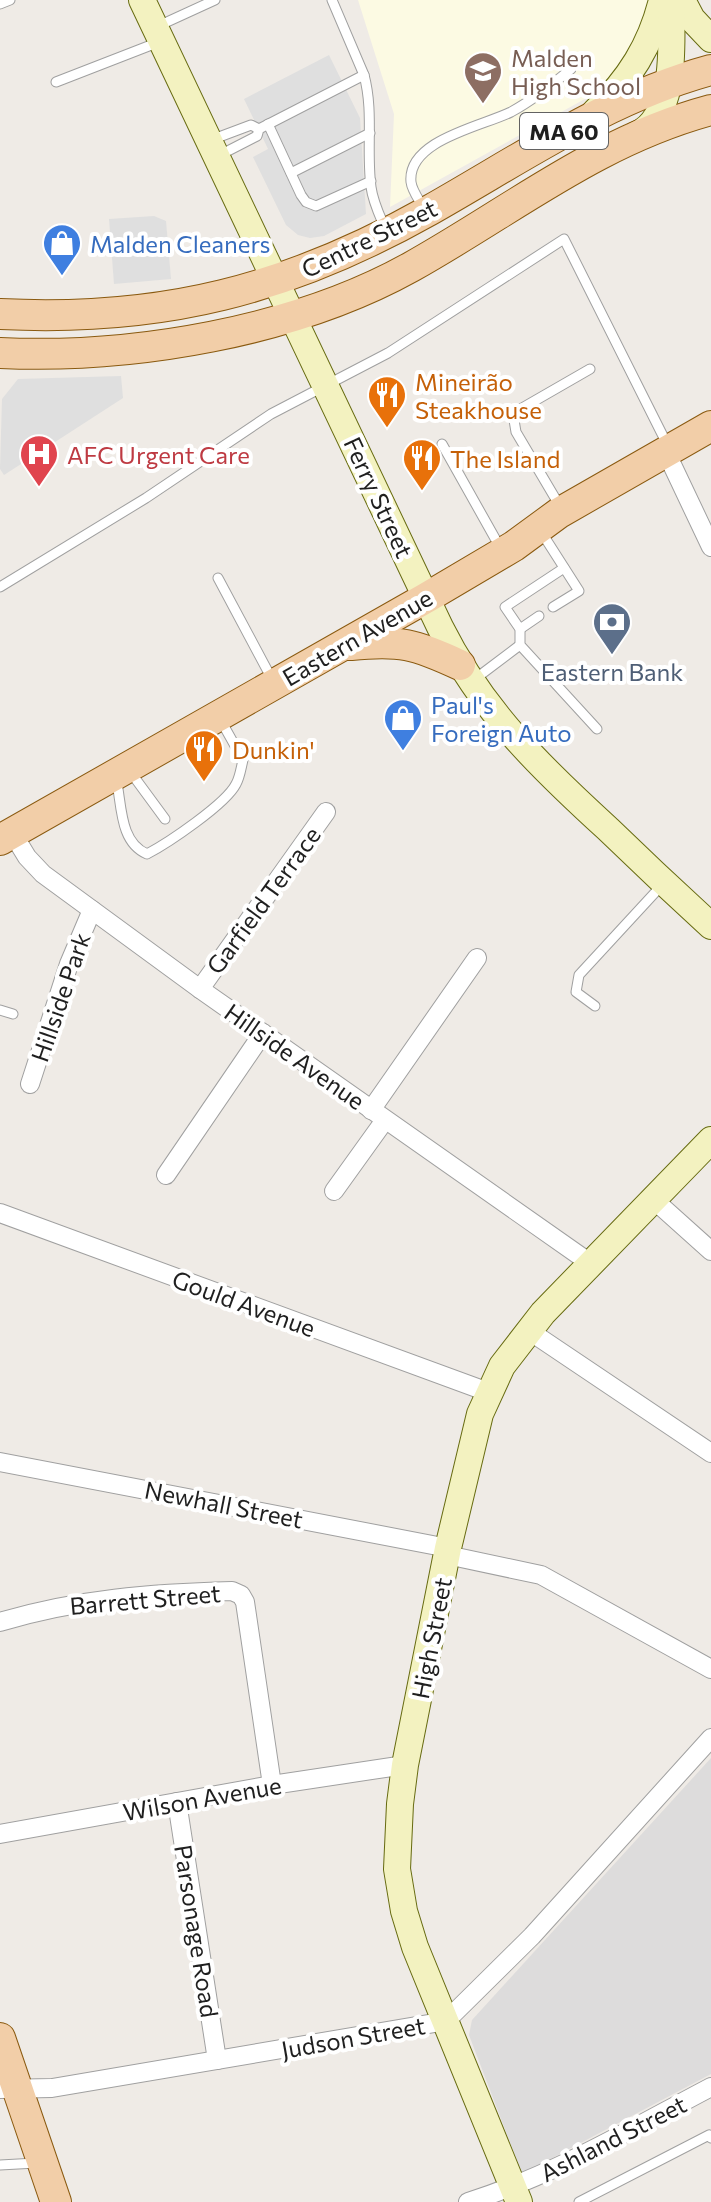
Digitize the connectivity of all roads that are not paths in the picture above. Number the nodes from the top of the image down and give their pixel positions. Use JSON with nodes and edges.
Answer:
{"nodes":[{"id":1,"x":10,"y":0,"type":"edge"},
{"id":2,"x":142,"y":0,"type":"edge"},
{"id":3,"x":215,"y":0,"type":"edge"},
{"id":4,"x":332,"y":0,"type":"edge"},
{"id":5,"x":662,"y":0,"type":"edge"},
{"id":6,"x":671,"y":0,"type":"edge"},
{"id":7,"x":682,"y":0,"type":"edge"},
{"id":8,"x":0,"y":4,"type":"edge"},
{"id":9,"x":159,"y":34,"type":"junction"},
{"id":10,"x":711,"y":39,"type":"edge"},
{"id":11,"x":571,"y":69,"type":"dead end"},
{"id":12,"x":711,"y":70,"type":"edge"},
{"id":13,"x":364,"y":75,"type":"junction"},
{"id":14,"x":56,"y":82,"type":"dead end"},
{"id":15,"x":669,"y":83,"type":"junction"},
{"id":16,"x":711,"y":110,"type":"edge"},
{"id":17,"x":591,"y":116,"type":"junction"},
{"id":18,"x":264,"y":127,"type":"junction"},
{"id":19,"x":370,"y":133,"type":"junction"},
{"id":20,"x":636,"y":135,"type":"junction"},
{"id":21,"x":214,"y":148,"type":"junction"},
{"id":22,"x":291,"y":173,"type":"junction"},
{"id":23,"x":371,"y":181,"type":"junction"},
{"id":24,"x":426,"y":212,"type":"junction"},
{"id":25,"x":387,"y":233,"type":"junction"},
{"id":26,"x":275,"y":280,"type":"junction"},
{"id":27,"x":0,"y":314,"type":"edge"},
{"id":28,"x":294,"y":315,"type":"junction"},
{"id":29,"x":0,"y":353,"type":"edge"},
{"id":30,"x":590,"y":369,"type":"dead end"},
{"id":31,"x":326,"y":385,"type":"junction"},
{"id":32,"x":711,"y":426,"type":"edge"},
{"id":33,"x":442,"y":444,"type":"dead end"},
{"id":34,"x":668,"y":451,"type":"junction"},
{"id":35,"x":550,"y":519,"type":"junction"},
{"id":36,"x":711,"y":547,"type":"edge"},
{"id":37,"x":503,"y":552,"type":"junction"},
{"id":38,"x":564,"y":568,"type":"junction"},
{"id":39,"x":218,"y":578,"type":"dead end"},
{"id":40,"x":0,"y":587,"type":"edge"},
{"id":41,"x":426,"y":598,"type":"junction"},
{"id":42,"x":553,"y":607,"type":"dead end"},
{"id":43,"x":539,"y":616,"type":"dead end"},
{"id":44,"x":520,"y":629,"type":"junction"},
{"id":45,"x":520,"y":645,"type":"junction"},
{"id":46,"x":341,"y":646,"type":"junction"},
{"id":47,"x":466,"y":673,"type":"junction"},
{"id":48,"x":275,"y":684,"type":"junction"},
{"id":49,"x":219,"y":716,"type":"junction"},
{"id":50,"x":597,"y":729,"type":"dead end"},
{"id":51,"x":121,"y":771,"type":"junction"},
{"id":52,"x":326,"y":812,"type":"dead end"},
{"id":53,"x":165,"y":819,"type":"dead end"},
{"id":54,"x":7,"y":837,"type":"edge"},
{"id":55,"x":665,"y":883,"type":"junction"},
{"id":56,"x":92,"y":910,"type":"junction"},
{"id":57,"x":711,"y":926,"type":"edge"},
{"id":58,"x":477,"y":958,"type":"dead end"},
{"id":59,"x":200,"y":989,"type":"junction"},
{"id":60,"x":595,"y":1006,"type":"dead end"},
{"id":61,"x":0,"y":1010,"type":"edge"},
{"id":62,"x":13,"y":1014,"type":"dead end"},
{"id":63,"x":263,"y":1033,"type":"junction"},
{"id":64,"x":30,"y":1084,"type":"dead end"},
{"id":65,"x":378,"y":1115,"type":"junction"},
{"id":66,"x":711,"y":1140,"type":"edge"},
{"id":67,"x":166,"y":1175,"type":"dead end"},
{"id":68,"x":334,"y":1191,"type":"dead end"},
{"id":69,"x":653,"y":1199,"type":"junction"},
{"id":70,"x":0,"y":1213,"type":"edge"},
{"id":71,"x":711,"y":1251,"type":"edge"},
{"id":72,"x":590,"y":1263,"type":"junction"},
{"id":73,"x":528,"y":1330,"type":"junction"},
{"id":74,"x":488,"y":1392,"type":"junction"},
{"id":75,"x":711,"y":1453,"type":"edge"},
{"id":76,"x":0,"y":1462,"type":"edge"},
{"id":77,"x":448,"y":1552,"type":"junction"},
{"id":78,"x":0,"y":1622,"type":"edge"},
{"id":79,"x":711,"y":1669,"type":"edge"},
{"id":80,"x":711,"y":1738,"type":"edge"},
{"id":81,"x":405,"y":1765,"type":"junction"},
{"id":82,"x":272,"y":1785,"type":"junction"},
{"id":83,"x":177,"y":1802,"type":"junction"},
{"id":84,"x":0,"y":1834,"type":"edge"},
{"id":85,"x":446,"y":2021,"type":"junction"},
{"id":86,"x":0,"y":2038,"type":"edge"},
{"id":87,"x":217,"y":2060,"type":"junction"},
{"id":88,"x":711,"y":2087,"type":"edge"},
{"id":89,"x":10,"y":2089,"type":"edge"},
{"id":90,"x":711,"y":2138,"type":"edge"},
{"id":91,"x":43,"y":2162,"type":"junction"},
{"id":92,"x":0,"y":2165,"type":"edge"},
{"id":93,"x":516,"y":2195,"type":"edge"},
{"id":94,"x":56,"y":2202,"type":"edge"},
{"id":95,"x":468,"y":2202,"type":"edge"},
{"id":96,"x":579,"y":2202,"type":"edge"}],
"edges":[{"from":1,"to":8,"type":"lane"},
{"from":2,"to":9,"type":"street","name":"Ferry Street"},
{"from":3,"to":9,"type":"lane"},
{"from":4,"to":13,"type":"lane"},
{"from":5,"to":17,"type":"street"},
{"from":6,"to":15,"type":"street"},
{"from":7,"to":10,"type":"street"},
{"from":9,"to":14,"type":"lane"},
{"from":9,"to":21,"type":"street","name":"Ferry Street"},
{"from":11,"to":24,"type":"lane"},
{"from":12,"to":15,"type":"main road","name":"Centre Street","number":"MA 60"},
{"from":13,"to":18,"type":"lane"},
{"from":13,"to":19,"type":"lane"},
{"from":15,"to":17,"type":"main road","name":"Centre Street","number":"MA 60"},
{"from":15,"to":20,"type":"street"},
{"from":16,"to":20,"type":"main road","name":"Centre Street","number":"MA 60"},
{"from":17,"to":24,"type":"main road","name":"Centre Street","number":"MA 60"},
{"from":18,"to":21,"type":"lane"},
{"from":18,"to":21,"type":"lane"},
{"from":18,"to":22,"type":"lane"},
{"from":19,"to":22,"type":"lane"},
{"from":19,"to":23,"type":"lane"},
{"from":20,"to":28,"type":"main road","name":"Centre Street","number":"MA 60"},
{"from":21,"to":26,"type":"street","name":"Ferry Street"},
{"from":22,"to":23,"type":"lane"},
{"from":23,"to":25,"type":"lane"},
{"from":24,"to":25,"type":"main road","name":"Centre Street","number":"MA 60"},
{"from":25,"to":26,"type":"main road","name":"Centre Street","number":"MA 60"},
{"from":26,"to":27,"type":"main road","name":"Centre Street","number":"MA 60"},
{"from":26,"to":28,"type":"street","name":"Ferry Street"},
{"from":28,"to":29,"type":"main road","name":"Centre Street","number":"MA 60"},
{"from":28,"to":31,"type":"street","name":"Ferry Street"},
{"from":30,"to":35,"type":"lane"},
{"from":31,"to":34,"type":"lane"},
{"from":31,"to":40,"type":"lane"},
{"from":31,"to":41,"type":"street","name":"Ferry Street"},
{"from":32,"to":34,"type":"main road","name":"Eastern Avenue"},
{"from":33,"to":37,"type":"lane"},
{"from":34,"to":35,"type":"main road","name":"Eastern Avenue"},
{"from":34,"to":36,"type":"street"},
{"from":35,"to":37,"type":"main road","name":"Eastern Avenue"},
{"from":35,"to":38,"type":"lane"},
{"from":37,"to":41,"type":"main road","name":"Eastern Avenue"},
{"from":38,"to":42,"type":"lane"},
{"from":38,"to":44,"type":"lane"},
{"from":39,"to":48,"type":"lane"},
{"from":41,"to":46,"type":"main road","name":"Eastern Avenue"},
{"from":41,"to":47,"type":"street","name":"Ferry Street"},
{"from":43,"to":44,"type":"lane"},
{"from":44,"to":45,"type":"lane"},
{"from":45,"to":47,"type":"lane"},
{"from":45,"to":50,"type":"lane"},
{"from":46,"to":47,"type":"main road"},
{"from":46,"to":48,"type":"main road","name":"Eastern Avenue"},
{"from":47,"to":55,"type":"street","name":"Ferry Street"},
{"from":48,"to":49,"type":"main road","name":"Eastern Avenue"},
{"from":49,"to":51,"type":"main road","name":"Eastern Avenue"},
{"from":49,"to":51,"type":"lane"},
{"from":51,"to":53,"type":"lane"},
{"from":51,"to":54,"type":"main road","name":"Eastern Avenue"},
{"from":52,"to":59,"type":"street","name":"Garfield Terrace"},
{"from":54,"to":56,"type":"street","name":"Hillside Avenue"},
{"from":55,"to":57,"type":"street","name":"Ferry Street"},
{"from":55,"to":60,"type":"lane"},
{"from":56,"to":59,"type":"street","name":"Hillside Avenue"},
{"from":56,"to":64,"type":"street","name":"Hillside Park"},
{"from":58,"to":65,"type":"street"},
{"from":59,"to":63,"type":"street","name":"Hillside Avenue"},
{"from":61,"to":62,"type":"lane"},
{"from":63,"to":65,"type":"street","name":"Hillside Avenue"},
{"from":63,"to":67,"type":"street"},
{"from":65,"to":68,"type":"street"},
{"from":65,"to":72,"type":"street","name":"Hillside Avenue"},
{"from":66,"to":69,"type":"street","name":"High Street"},
{"from":69,"to":71,"type":"street"},
{"from":69,"to":72,"type":"street","name":"High Street"},
{"from":70,"to":74,"type":"street","name":"Gould Avenue"},
{"from":72,"to":73,"type":"street","name":"High Street"},
{"from":73,"to":74,"type":"street","name":"High Street"},
{"from":73,"to":75,"type":"street"},
{"from":74,"to":77,"type":"street","name":"High Street"},
{"from":76,"to":77,"type":"street","name":"Newhall Street"},
{"from":77,"to":79,"type":"street","name":"Newhall Street"},
{"from":77,"to":81,"type":"street","name":"High Street"},
{"from":78,"to":82,"type":"street","name":"Barrett Street"},
{"from":80,"to":85,"type":"street","name":"Judson Street"},
{"from":81,"to":82,"type":"street","name":"Wilson Avenue"},
{"from":81,"to":85,"type":"street","name":"High Street"},
{"from":82,"to":83,"type":"street","name":"Wilson Avenue"},
{"from":83,"to":84,"type":"street","name":"Wilson Avenue"},
{"from":83,"to":87,"type":"street","name":"Parsonage Road"},
{"from":85,"to":87,"type":"street","name":"Judson Street"},
{"from":85,"to":93,"type":"street","name":"High Street"},
{"from":86,"to":89,"type":"main road"},
{"from":87,"to":89,"type":"street","name":"Judson Street"},
{"from":88,"to":93,"type":"street","name":"Ashland Street"},
{"from":89,"to":91,"type":"main road"},
{"from":90,"to":96,"type":"lane"},
{"from":91,"to":92,"type":"lane"},
{"from":91,"to":94,"type":"main road"},
{"from":93,"to":95,"type":"street","name":"Ashland Street"}]}
